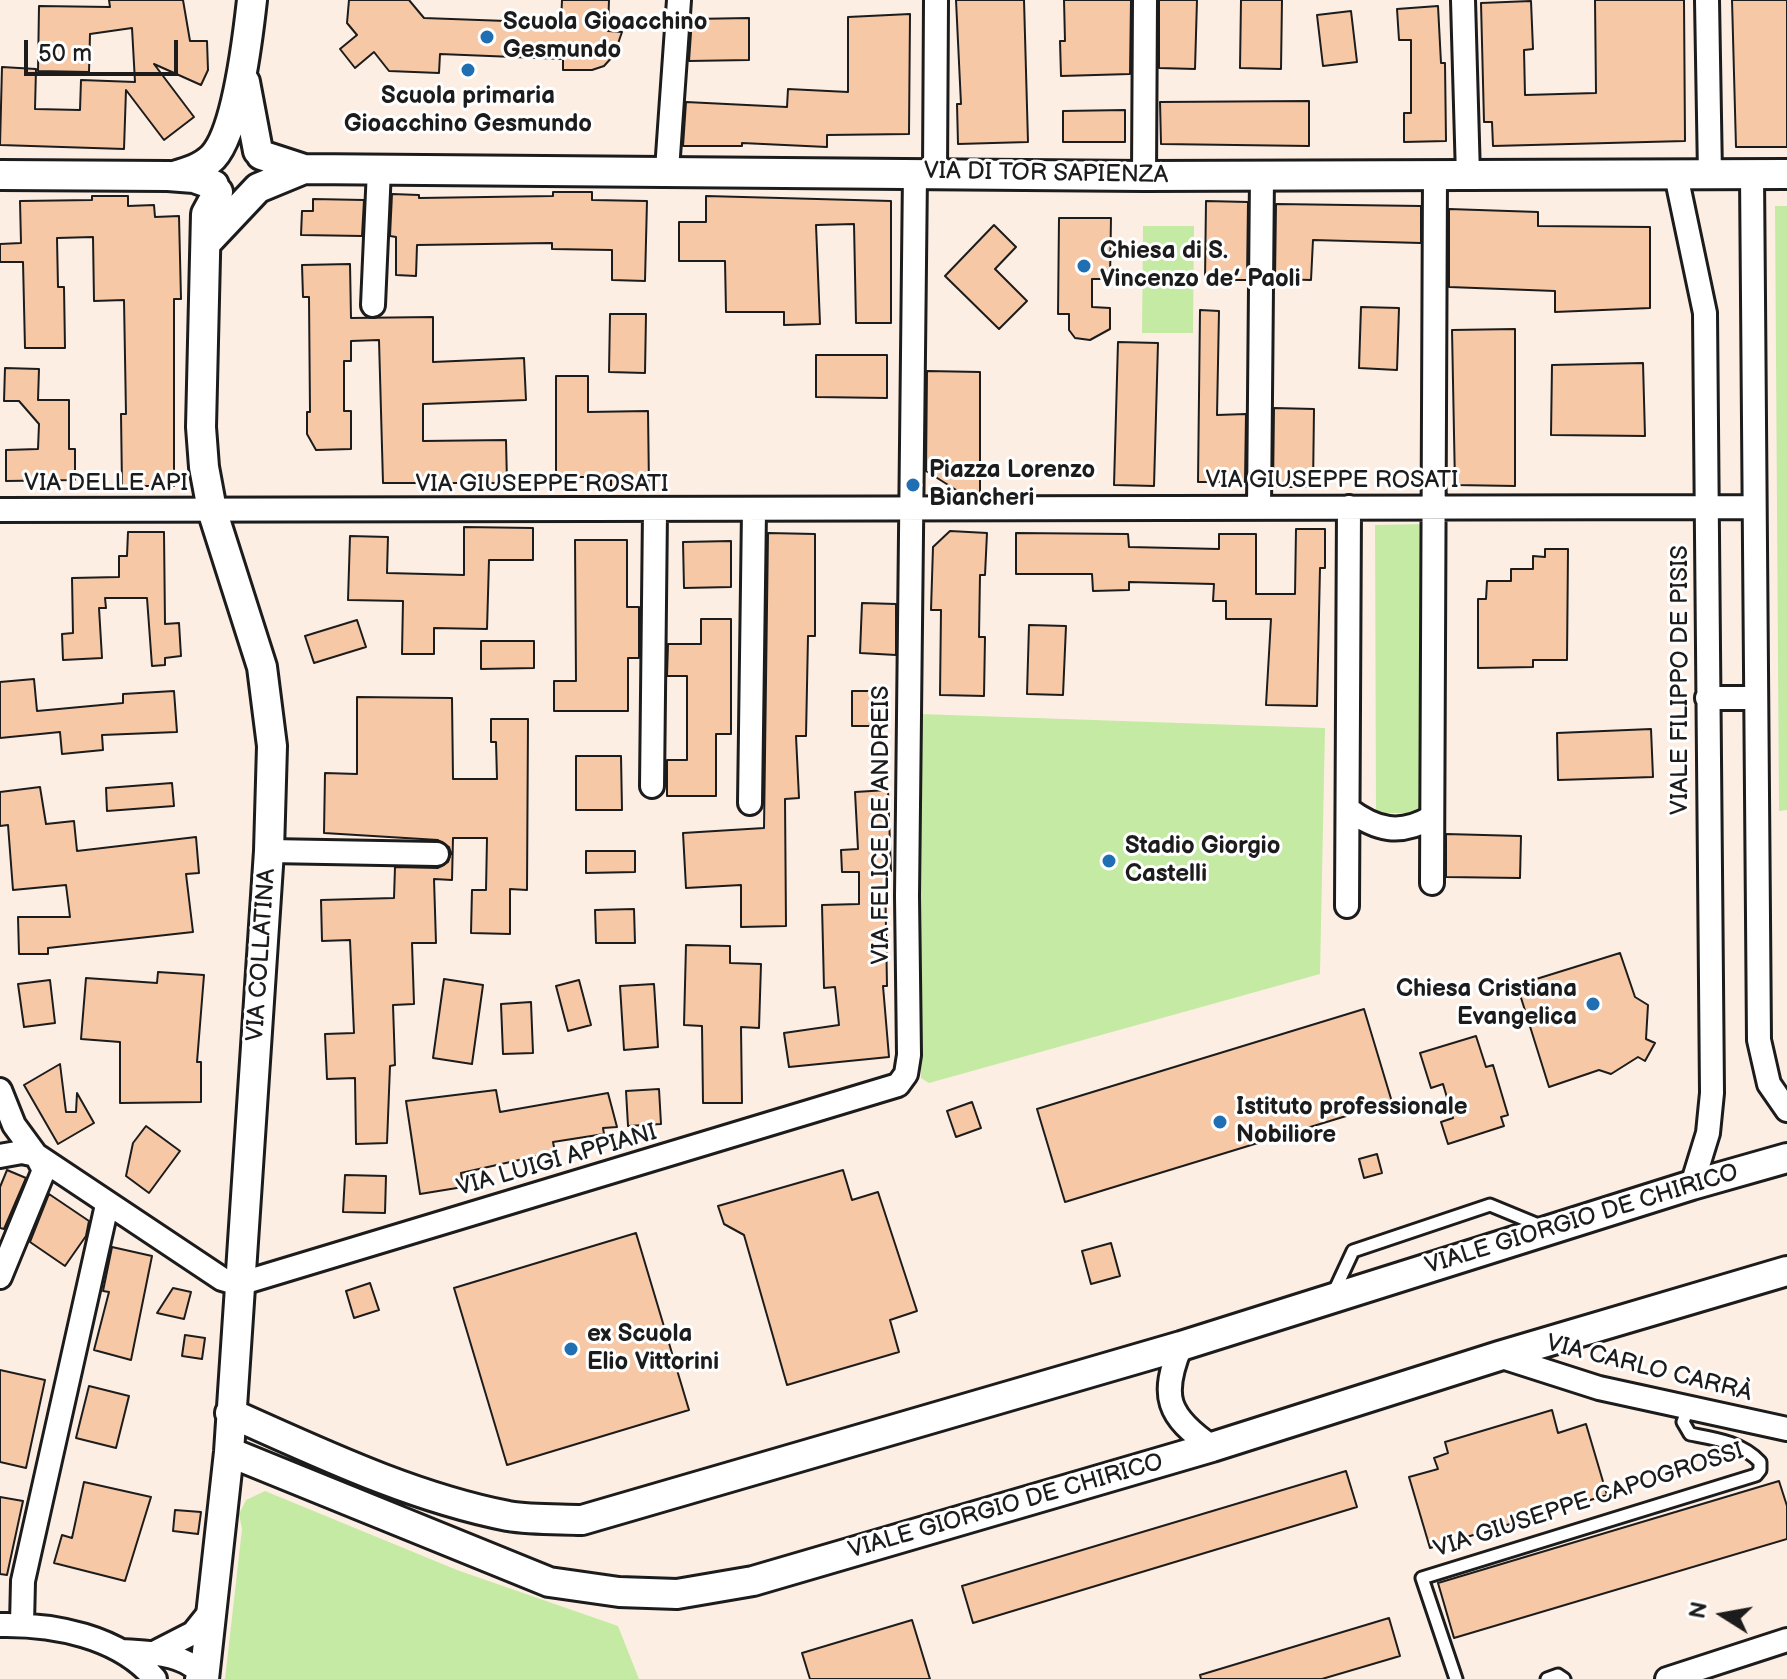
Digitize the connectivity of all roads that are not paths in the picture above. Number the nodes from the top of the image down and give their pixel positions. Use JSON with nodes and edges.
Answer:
{"nodes":[{"id":1,"x":252,"y":0,"type":"edge"},
{"id":2,"x":679,"y":0,"type":"edge"},
{"id":3,"x":936,"y":0,"type":"edge"},
{"id":4,"x":1145,"y":0,"type":"edge"},
{"id":5,"x":1463,"y":0,"type":"edge"},
{"id":6,"x":1707,"y":0,"type":"edge"},
{"id":7,"x":244,"y":65,"type":"junction"},
{"id":8,"x":215,"y":153,"type":"junction"},
{"id":9,"x":259,"y":153,"type":"junction"},
{"id":10,"x":304,"y":169,"type":"junction"},
{"id":11,"x":379,"y":169,"type":"junction"},
{"id":12,"x":667,"y":170,"type":"junction"},
{"id":13,"x":925,"y":173,"type":"junction"},
{"id":14,"x":1710,"y":174,"type":"junction"},
{"id":15,"x":1752,"y":174,"type":"junction"},
{"id":16,"x":1787,"y":174,"type":"edge"},
{"id":17,"x":0,"y":175,"type":"edge"},
{"id":18,"x":1676,"y":175,"type":"junction"},
{"id":19,"x":174,"y":176,"type":"junction"},
{"id":20,"x":1144,"y":176,"type":"junction"},
{"id":21,"x":1262,"y":176,"type":"junction"},
{"id":22,"x":1435,"y":176,"type":"junction"},
{"id":23,"x":1468,"y":176,"type":"junction"},
{"id":24,"x":216,"y":189,"type":"junction"},
{"id":25,"x":253,"y":192,"type":"junction"},
{"id":26,"x":208,"y":241,"type":"junction"},
{"id":27,"x":373,"y":305,"type":"dead end"},
{"id":28,"x":1259,"y":507,"type":"junction"},
{"id":29,"x":1349,"y":507,"type":"junction"},
{"id":30,"x":1432,"y":507,"type":"junction"},
{"id":31,"x":1754,"y":507,"type":"junction"},
{"id":32,"x":1706,"y":508,"type":"junction"},
{"id":33,"x":911,"y":509,"type":"junction"},
{"id":34,"x":0,"y":510,"type":"edge"},
{"id":35,"x":212,"y":510,"type":"junction"},
{"id":36,"x":655,"y":511,"type":"junction"},
{"id":37,"x":754,"y":511,"type":"junction"},
{"id":38,"x":1707,"y":698,"type":"junction"},
{"id":39,"x":1755,"y":698,"type":"junction"},
{"id":40,"x":652,"y":786,"type":"dead end"},
{"id":41,"x":750,"y":803,"type":"dead end"},
{"id":42,"x":1348,"y":809,"type":"junction"},
{"id":43,"x":1432,"y":817,"type":"junction"},
{"id":44,"x":269,"y":851,"type":"junction"},
{"id":45,"x":437,"y":854,"type":"dead end"},
{"id":46,"x":1432,"y":883,"type":"dead end"},
{"id":47,"x":1347,"y":906,"type":"dead end"},
{"id":48,"x":890,"y":1089,"type":"joint"},
{"id":49,"x":0,"y":1090,"type":"edge"},
{"id":50,"x":1787,"y":1110,"type":"edge"},
{"id":51,"x":36,"y":1155,"type":"junction"},
{"id":52,"x":0,"y":1156,"type":"edge"},
{"id":53,"x":1787,"y":1158,"type":"edge"},
{"id":54,"x":1692,"y":1185,"type":"junction"},
{"id":55,"x":107,"y":1205,"type":"junction"},
{"id":56,"x":1549,"y":1230,"type":"junction"},
{"id":57,"x":1787,"y":1271,"type":"edge"},
{"id":58,"x":0,"y":1277,"type":"edge"},
{"id":59,"x":239,"y":1284,"type":"junction"},
{"id":60,"x":1331,"y":1298,"type":"junction"},
{"id":61,"x":1181,"y":1346,"type":"junction"},
{"id":62,"x":1499,"y":1356,"type":"junction"},
{"id":63,"x":1689,"y":1406,"type":"junction"},
{"id":64,"x":230,"y":1413,"type":"junction"},
{"id":65,"x":1787,"y":1429,"type":"edge"},
{"id":66,"x":1212,"y":1447,"type":"junction"},
{"id":67,"x":229,"y":1452,"type":"junction"},
{"id":68,"x":213,"y":1607,"type":"junction"},
{"id":69,"x":11,"y":1624,"type":"edge"},
{"id":70,"x":1787,"y":1640,"type":"edge"},
{"id":71,"x":156,"y":1671,"type":"edge"},
{"id":72,"x":202,"y":1678,"type":"edge"},
{"id":73,"x":1456,"y":1679,"type":"edge"},
{"id":74,"x":1547,"y":1679,"type":"edge"},
{"id":75,"x":1564,"y":1679,"type":"edge"},
{"id":76,"x":1667,"y":1679,"type":"edge"}],
"edges":[{"from":1,"to":7,"type":"street"},
{"from":2,"to":12,"type":"street"},
{"from":3,"to":13,"type":"street"},
{"from":4,"to":20,"type":"street"},
{"from":5,"to":23,"type":"street"},
{"from":6,"to":14,"type":"street"},
{"from":7,"to":8,"type":"street"},
{"from":7,"to":9,"type":"street"},
{"from":8,"to":9,"type":"street"},
{"from":8,"to":19,"type":"street"},
{"from":8,"to":24,"type":"street"},
{"from":9,"to":10,"type":"street"},
{"from":9,"to":25,"type":"street"},
{"from":10,"to":11,"type":"street","name":"VIA DI TOR SAPIENZA"},
{"from":10,"to":25,"type":"street"},
{"from":11,"to":12,"type":"street","name":"VIA DI TOR SAPIENZA"},
{"from":11,"to":27,"type":"street"},
{"from":12,"to":13,"type":"street","name":"VIA DI TOR SAPIENZA"},
{"from":13,"to":20,"type":"street","name":"VIA DI TOR SAPIENZA"},
{"from":13,"to":33,"type":"street"},
{"from":14,"to":15,"type":"street","name":"VIA DI TOR SAPIENZA"},
{"from":14,"to":18,"type":"street","name":"VIA DI TOR SAPIENZA"},
{"from":15,"to":16,"type":"street","name":"VIA DI TOR SAPIENZA"},
{"from":15,"to":31,"type":"street"},
{"from":17,"to":19,"type":"street"},
{"from":18,"to":23,"type":"street","name":"VIA DI TOR SAPIENZA"},
{"from":18,"to":32,"type":"street","name":"VIALE FILIPPO DE PISIS"},
{"from":19,"to":24,"type":"street"},
{"from":20,"to":21,"type":"street","name":"VIA DI TOR SAPIENZA"},
{"from":21,"to":22,"type":"street","name":"VIA DI TOR SAPIENZA"},
{"from":21,"to":28,"type":"street"},
{"from":22,"to":23,"type":"street","name":"VIA DI TOR SAPIENZA"},
{"from":22,"to":30,"type":"street"},
{"from":24,"to":25,"type":"street"},
{"from":24,"to":26,"type":"street","name":"VIA COLLATINA"},
{"from":25,"to":26,"type":"street"},
{"from":26,"to":35,"type":"street","name":"VIA COLLATINA"},
{"from":28,"to":29,"type":"street","name":"VIA GIUSEPPE ROSATI"},
{"from":28,"to":33,"type":"street","name":"VIA GIUSEPPE ROSATI"},
{"from":29,"to":30,"type":"street","name":"VIA GIUSEPPE ROSATI"},
{"from":29,"to":42,"type":"street"},
{"from":30,"to":32,"type":"street","name":"VIA GIUSEPPE ROSATI"},
{"from":30,"to":43,"type":"street"},
{"from":31,"to":32,"type":"street","name":"VIA GIUSEPPE ROSATI"},
{"from":31,"to":39,"type":"street"},
{"from":32,"to":38,"type":"street","name":"VIALE FILIPPO DE PISIS"},
{"from":33,"to":37,"type":"street","name":"VIA GIUSEPPE ROSATI"},
{"from":33,"to":48,"type":"street","name":"VIA FELICE DE ANDREIS"},
{"from":34,"to":35,"type":"street","name":"VIA DELLE API"},
{"from":35,"to":36,"type":"street","name":"VIA GIUSEPPE ROSATI"},
{"from":35,"to":44,"type":"street","name":"VIA COLLATINA"},
{"from":36,"to":37,"type":"street","name":"VIA GIUSEPPE ROSATI"},
{"from":36,"to":40,"type":"street"},
{"from":37,"to":41,"type":"street"},
{"from":38,"to":39,"type":"street"},
{"from":38,"to":54,"type":"street","name":"VIALE FILIPPO DE PISIS"},
{"from":39,"to":50,"type":"street"},
{"from":42,"to":43,"type":"street"},
{"from":42,"to":47,"type":"street"},
{"from":43,"to":46,"type":"street"},
{"from":44,"to":45,"type":"street"},
{"from":44,"to":59,"type":"street","name":"VIA COLLATINA"},
{"from":48,"to":59,"type":"street","name":"VIA LUIGI APPIANI"},
{"from":49,"to":51,"type":"street"},
{"from":51,"to":52,"type":"street"},
{"from":51,"to":55,"type":"street"},
{"from":51,"to":58,"type":"street"},
{"from":53,"to":54,"type":"street","name":"VIALE GIORGIO DE CHIRICO"},
{"from":54,"to":56,"type":"street","name":"VIALE GIORGIO DE CHIRICO"},
{"from":55,"to":59,"type":"street"},
{"from":55,"to":69,"type":"street"},
{"from":56,"to":60,"type":"street","name":"VIALE GIORGIO DE CHIRICO"},
{"from":56,"to":60,"type":"lane"},
{"from":57,"to":62,"type":"street","name":"VIALE GIORGIO DE CHIRICO"},
{"from":59,"to":64,"type":"street","name":"VIA COLLATINA"},
{"from":60,"to":61,"type":"street","name":"VIALE GIORGIO DE CHIRICO"},
{"from":61,"to":64,"type":"street","name":"VIALE GIORGIO DE CHIRICO"},
{"from":61,"to":66,"type":"street"},
{"from":62,"to":63,"type":"street","name":"VIA CARLO CARRÀ"},
{"from":62,"to":66,"type":"street","name":"VIALE GIORGIO DE CHIRICO"},
{"from":63,"to":65,"type":"street","name":"VIA CARLO CARRÀ"},
{"from":63,"to":73,"type":"lane","name":"VIA GIUSEPPE CAPOGROSSI"},
{"from":64,"to":67,"type":"street","name":"VIA COLLATINA"},
{"from":66,"to":67,"type":"street","name":"VIALE GIORGIO DE CHIRICO"},
{"from":67,"to":68,"type":"street","name":"VIA COLLATINA"},
{"from":68,"to":71,"type":"street"},
{"from":68,"to":72,"type":"street","name":"VIA COLLATINA"},
{"from":69,"to":71,"type":"street"},
{"from":70,"to":76,"type":"street"},
{"from":71,"to":72,"type":"street"},
{"from":74,"to":75,"type":"lane"}]}
